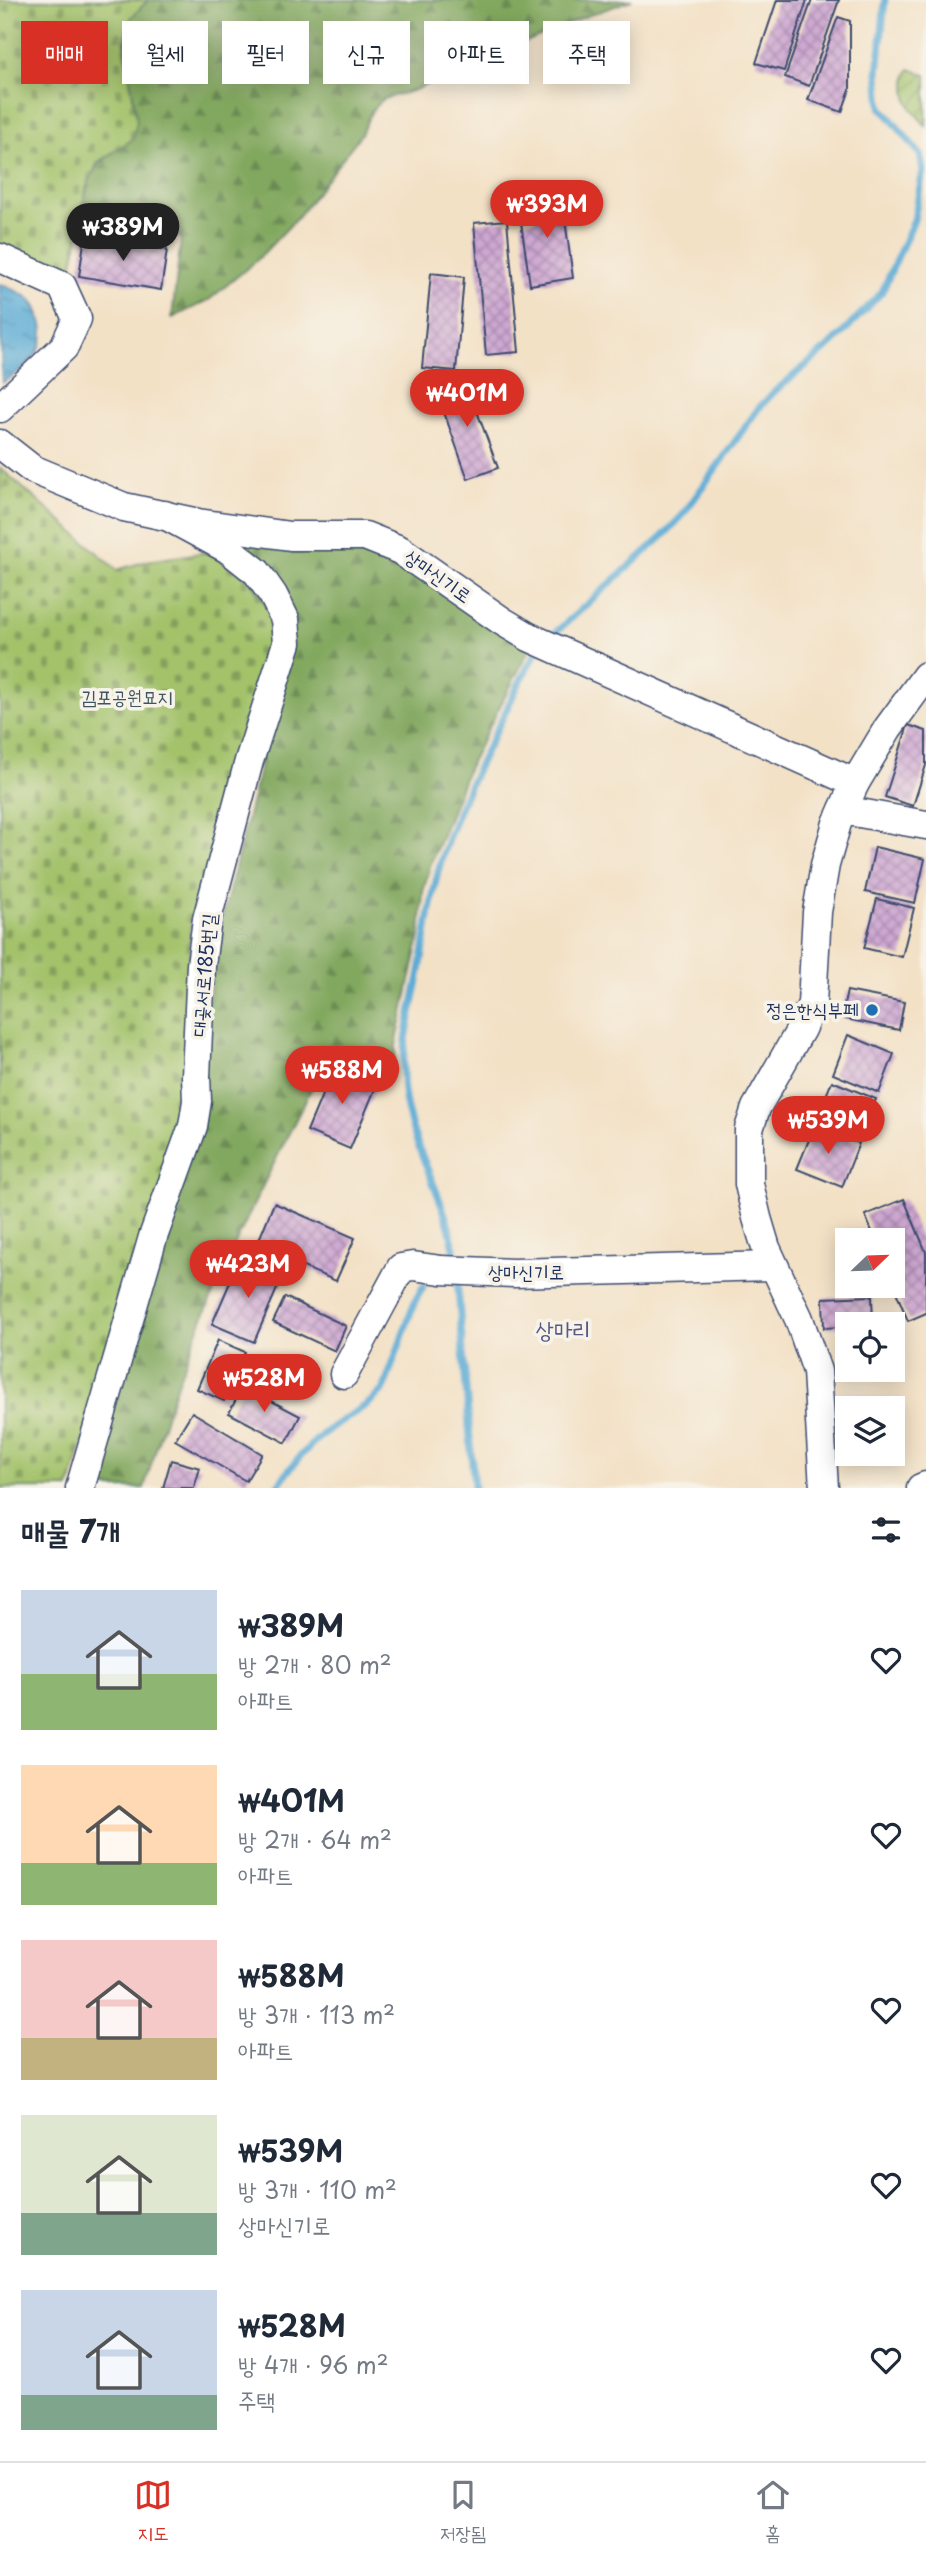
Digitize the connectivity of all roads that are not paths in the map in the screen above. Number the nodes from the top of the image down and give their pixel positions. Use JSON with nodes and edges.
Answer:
{"nodes":[{"id":1,"x":0,"y":258,"type":"edge"},
{"id":2,"x":0,"y":408,"type":"edge"},
{"id":3,"x":0,"y":444,"type":"edge"},
{"id":4,"x":164,"y":516,"type":"junction"},
{"id":5,"x":926,"y":676,"type":"edge"},
{"id":6,"x":855,"y":783,"type":"junction"},
{"id":7,"x":842,"y":810,"type":"junction"},
{"id":8,"x":926,"y":825,"type":"edge"},
{"id":9,"x":773,"y":1266,"type":"junction"},
{"id":10,"x":344,"y":1374,"type":"dead end"},
{"id":11,"x":79,"y":1488,"type":"edge"},
{"id":12,"x":824,"y":1488,"type":"edge"}],
"edges":[{"from":1,"to":2,"type":"street"},
{"from":3,"to":4,"type":"street","name":"상마신기로"},
{"from":4,"to":6,"type":"street","name":"상마신기로"},
{"from":4,"to":11,"type":"street","name":"대곶서로185번길"},
{"from":5,"to":6,"type":"street"},
{"from":6,"to":7,"type":"street"},
{"from":7,"to":8,"type":"street"},
{"from":7,"to":9,"type":"street"},
{"from":9,"to":10,"type":"street","name":"상마신기로"},
{"from":9,"to":12,"type":"street"}]}
